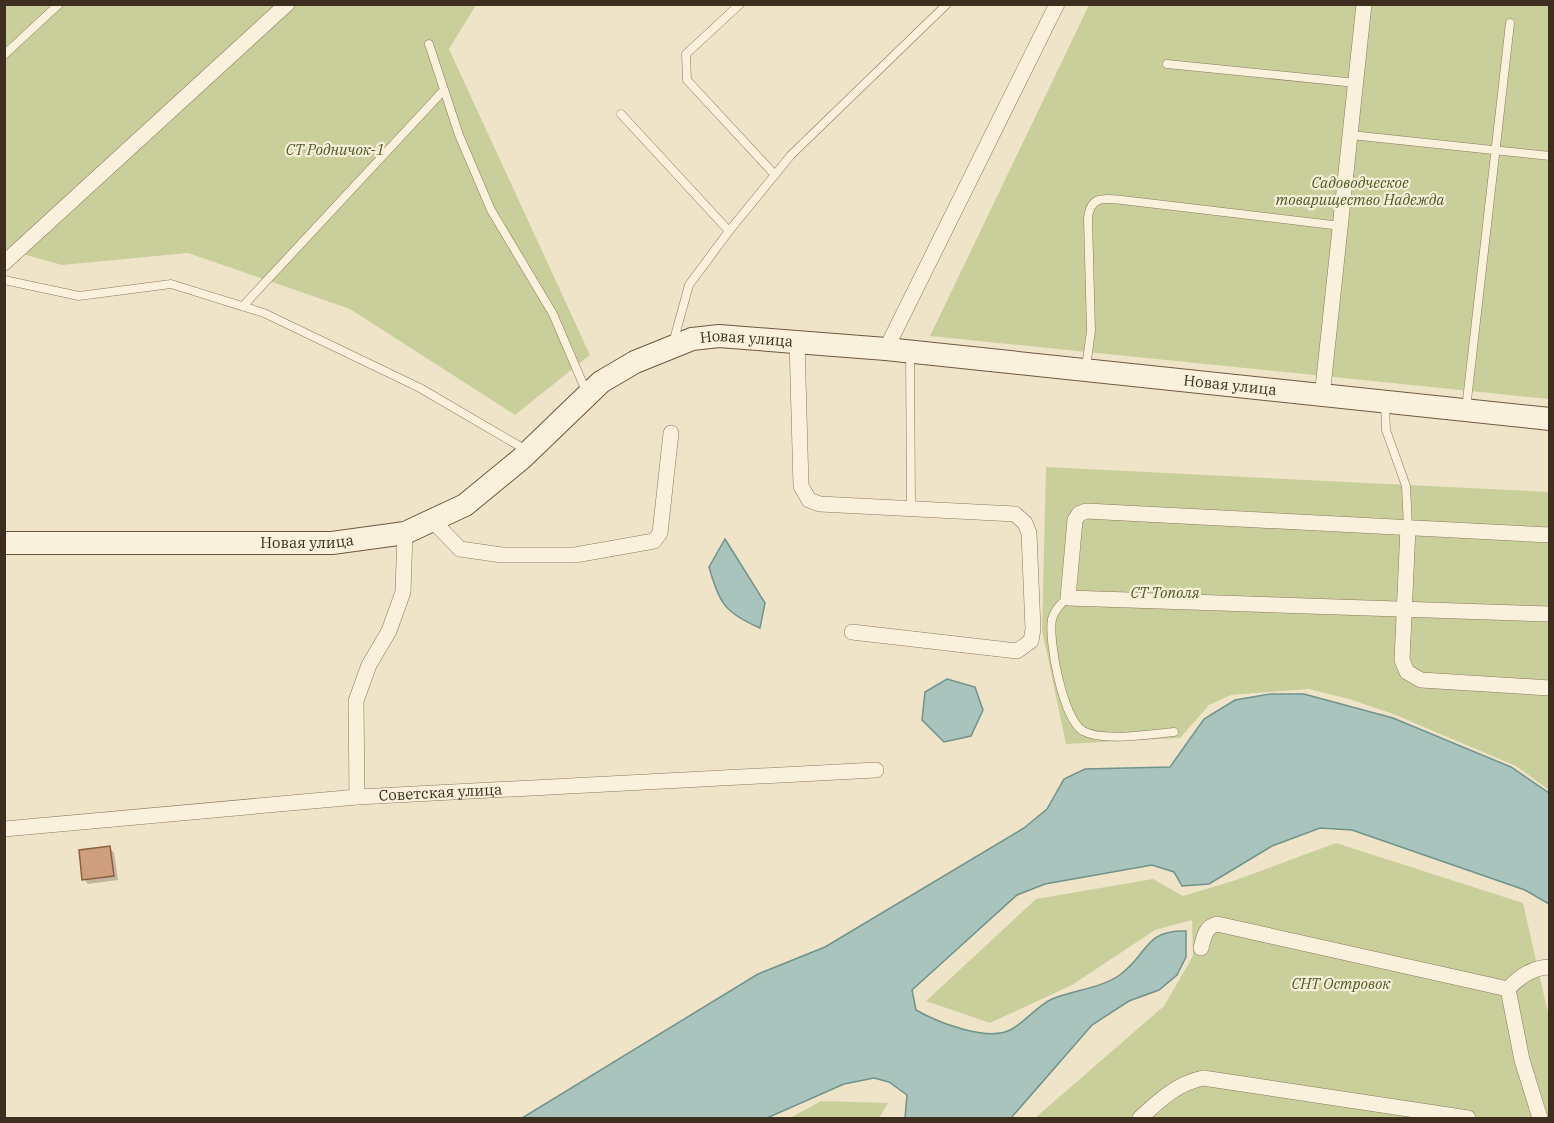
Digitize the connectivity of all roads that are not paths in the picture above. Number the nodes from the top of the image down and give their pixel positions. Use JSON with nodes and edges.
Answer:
{"nodes":[{"id":1,"x":59,"y":4,"type":"edge"},
{"id":2,"x":287,"y":4,"type":"edge"},
{"id":3,"x":740,"y":4,"type":"edge"},
{"id":4,"x":947,"y":4,"type":"edge"},
{"id":5,"x":1057,"y":4,"type":"edge"},
{"id":6,"x":1364,"y":4,"type":"edge"},
{"id":7,"x":1510,"y":23,"type":"dead end"},
{"id":8,"x":429,"y":44,"type":"dead end"},
{"id":9,"x":4,"y":55,"type":"edge"},
{"id":10,"x":1167,"y":64,"type":"dead end"},
{"id":11,"x":1356,"y":83,"type":"junction"},
{"id":12,"x":444,"y":90,"type":"junction"},
{"id":13,"x":621,"y":114,"type":"dead end"},
{"id":14,"x":1351,"y":135,"type":"junction"},
{"id":15,"x":1495,"y":151,"type":"junction"},
{"id":16,"x":1550,"y":156,"type":"edge"},
{"id":17,"x":775,"y":175,"type":"junction"},
{"id":18,"x":1341,"y":226,"type":"junction"},
{"id":19,"x":729,"y":231,"type":"junction"},
{"id":20,"x":4,"y":263,"type":"edge"},
{"id":21,"x":4,"y":280,"type":"edge"},
{"id":22,"x":243,"y":306,"type":"junction"},
{"id":23,"x":797,"y":341,"type":"junction"},
{"id":24,"x":672,"y":347,"type":"junction"},
{"id":25,"x":886,"y":349,"type":"junction"},
{"id":26,"x":910,"y":352,"type":"junction"},
{"id":27,"x":1085,"y":371,"type":"junction"},
{"id":28,"x":587,"y":395,"type":"junction"},
{"id":29,"x":1322,"y":397,"type":"junction"},
{"id":30,"x":1385,"y":403,"type":"junction"},
{"id":31,"x":1466,"y":411,"type":"junction"},
{"id":32,"x":1550,"y":419,"type":"edge"},
{"id":33,"x":671,"y":433,"type":"dead end"},
{"id":34,"x":529,"y":452,"type":"junction"},
{"id":35,"x":911,"y":507,"type":"junction"},
{"id":36,"x":434,"y":522,"type":"junction"},
{"id":37,"x":1408,"y":528,"type":"junction"},
{"id":38,"x":405,"y":533,"type":"junction"},
{"id":39,"x":1550,"y":535,"type":"edge"},
{"id":40,"x":4,"y":543,"type":"edge"},
{"id":41,"x":1068,"y":597,"type":"junction"},
{"id":42,"x":1404,"y":610,"type":"junction"},
{"id":43,"x":1550,"y":614,"type":"edge"},
{"id":44,"x":852,"y":632,"type":"dead end"},
{"id":45,"x":1550,"y":688,"type":"edge"},
{"id":46,"x":1174,"y":732,"type":"dead end"},
{"id":47,"x":876,"y":770,"type":"dead end"},
{"id":48,"x":357,"y":797,"type":"junction"},
{"id":49,"x":4,"y":830,"type":"edge"},
{"id":50,"x":1201,"y":948,"type":"dead end"},
{"id":51,"x":1550,"y":967,"type":"edge"},
{"id":52,"x":1508,"y":989,"type":"junction"},
{"id":53,"x":1140,"y":1119,"type":"edge"},
{"id":54,"x":1468,"y":1119,"type":"edge"},
{"id":55,"x":1540,"y":1119,"type":"edge"}],
"edges":[{"from":1,"to":9,"type":"lane"},
{"from":2,"to":20,"type":"street"},
{"from":3,"to":17,"type":"lane"},
{"from":4,"to":17,"type":"lane"},
{"from":5,"to":25,"type":"street"},
{"from":6,"to":11,"type":"street"},
{"from":7,"to":15,"type":"lane"},
{"from":8,"to":12,"type":"lane"},
{"from":10,"to":11,"type":"lane"},
{"from":11,"to":14,"type":"street"},
{"from":12,"to":22,"type":"lane"},
{"from":12,"to":28,"type":"lane"},
{"from":13,"to":19,"type":"lane"},
{"from":14,"to":15,"type":"lane"},
{"from":14,"to":18,"type":"street"},
{"from":15,"to":16,"type":"lane"},
{"from":15,"to":31,"type":"lane"},
{"from":17,"to":19,"type":"lane"},
{"from":18,"to":27,"type":"lane"},
{"from":18,"to":29,"type":"street"},
{"from":19,"to":24,"type":"lane"},
{"from":21,"to":22,"type":"lane"},
{"from":22,"to":34,"type":"lane"},
{"from":23,"to":24,"type":"street","name":"Новая улица"},
{"from":23,"to":25,"type":"street","name":"Новая улица"},
{"from":23,"to":35,"type":"street"},
{"from":24,"to":28,"type":"street","name":"Новая улица"},
{"from":25,"to":26,"type":"street","name":"Новая улица"},
{"from":26,"to":27,"type":"street","name":"Новая улица"},
{"from":26,"to":35,"type":"lane"},
{"from":27,"to":29,"type":"street","name":"Новая улица"},
{"from":28,"to":34,"type":"street","name":"Новая улица"},
{"from":29,"to":30,"type":"street","name":"Новая улица"},
{"from":30,"to":31,"type":"street","name":"Новая улица"},
{"from":30,"to":37,"type":"lane"},
{"from":31,"to":32,"type":"street","name":"Новая улица"},
{"from":33,"to":36,"type":"street"},
{"from":34,"to":36,"type":"street","name":"Новая улица"},
{"from":35,"to":44,"type":"street"},
{"from":36,"to":38,"type":"street","name":"Новая улица"},
{"from":37,"to":39,"type":"street"},
{"from":37,"to":41,"type":"street"},
{"from":37,"to":42,"type":"street"},
{"from":38,"to":40,"type":"street","name":"Новая улица"},
{"from":38,"to":48,"type":"street"},
{"from":41,"to":42,"type":"street"},
{"from":41,"to":46,"type":"lane"},
{"from":42,"to":43,"type":"street"},
{"from":42,"to":45,"type":"street"},
{"from":47,"to":48,"type":"street","name":"Советская улица"},
{"from":48,"to":49,"type":"street","name":"Советская улица"},
{"from":50,"to":52,"type":"street"},
{"from":51,"to":52,"type":"street"},
{"from":52,"to":55,"type":"street"},
{"from":53,"to":54,"type":"street"}]}
